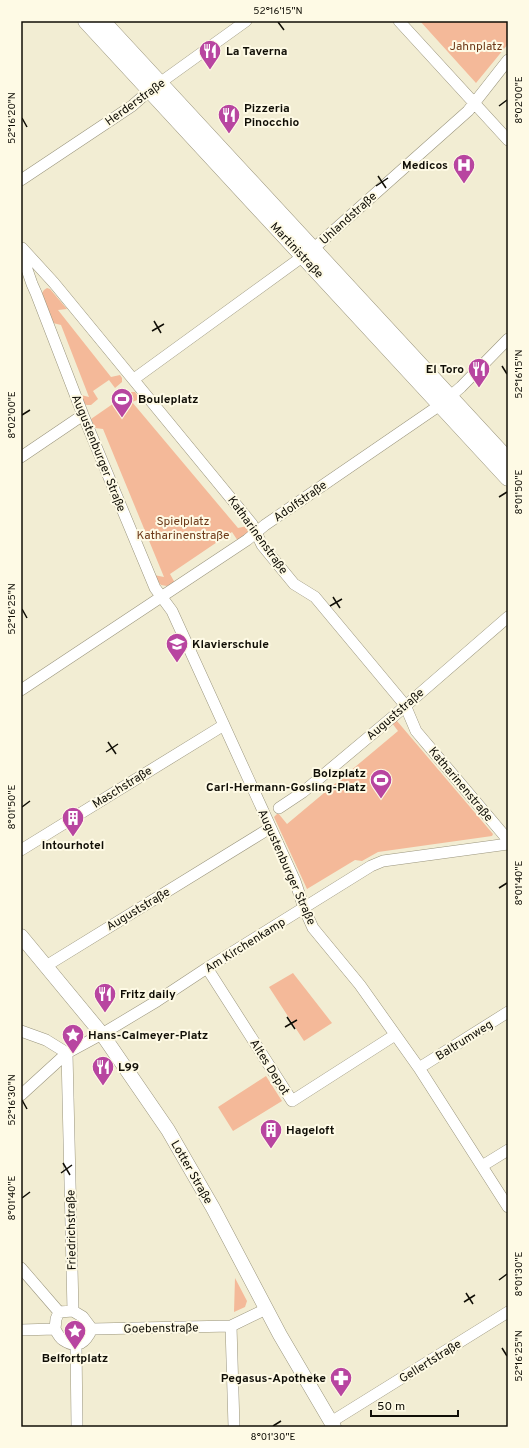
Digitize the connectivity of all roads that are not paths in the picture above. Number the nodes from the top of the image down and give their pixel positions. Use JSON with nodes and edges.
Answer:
{"nodes":[{"id":1,"x":86,"y":21,"type":"edge"},
{"id":2,"x":102,"y":21,"type":"edge"},
{"id":3,"x":246,"y":21,"type":"edge"},
{"id":4,"x":399,"y":21,"type":"edge"},
{"id":5,"x":508,"y":60,"type":"edge"},
{"id":6,"x":155,"y":87,"type":"junction"},
{"id":7,"x":474,"y":103,"type":"junction"},
{"id":8,"x":508,"y":140,"type":"edge"},
{"id":9,"x":21,"y":180,"type":"edge"},
{"id":10,"x":21,"y":248,"type":"edge"},
{"id":11,"x":21,"y":252,"type":"edge"},
{"id":12,"x":308,"y":253,"type":"junction"},
{"id":13,"x":54,"y":283,"type":"junction"},
{"id":14,"x":36,"y":292,"type":"junction"},
{"id":15,"x":508,"y":339,"type":"edge"},
{"id":16,"x":134,"y":379,"type":"junction"},
{"id":17,"x":445,"y":401,"type":"junction"},
{"id":18,"x":83,"y":415,"type":"junction"},
{"id":19,"x":21,"y":457,"type":"edge"},
{"id":20,"x":508,"y":460,"type":"edge"},
{"id":21,"x":508,"y":478,"type":"edge"},
{"id":22,"x":256,"y":533,"type":"junction"},
{"id":23,"x":161,"y":597,"type":"junction"},
{"id":24,"x":508,"y":617,"type":"edge"},
{"id":25,"x":21,"y":690,"type":"edge"},
{"id":26,"x":405,"y":705,"type":"junction"},
{"id":27,"x":224,"y":725,"type":"junction"},
{"id":28,"x":279,"y":808,"type":"dead end"},
{"id":29,"x":270,"y":828,"type":"junction"},
{"id":30,"x":508,"y":840,"type":"edge"},
{"id":31,"x":508,"y":844,"type":"edge"},
{"id":32,"x":21,"y":850,"type":"edge"},
{"id":33,"x":304,"y":908,"type":"junction"},
{"id":34,"x":21,"y":936,"type":"edge"},
{"id":35,"x":46,"y":966,"type":"junction"},
{"id":36,"x":208,"y":968,"type":"junction"},
{"id":37,"x":508,"y":1012,"type":"edge"},
{"id":38,"x":21,"y":1031,"type":"edge"},
{"id":39,"x":102,"y":1034,"type":"junction"},
{"id":40,"x":396,"y":1035,"type":"junction"},
{"id":41,"x":67,"y":1053,"type":"junction"},
{"id":42,"x":419,"y":1068,"type":"junction"},
{"id":43,"x":21,"y":1095,"type":"edge"},
{"id":44,"x":508,"y":1150,"type":"edge"},
{"id":45,"x":482,"y":1166,"type":"junction"},
{"id":46,"x":508,"y":1207,"type":"edge"},
{"id":47,"x":21,"y":1268,"type":"edge"},
{"id":48,"x":266,"y":1309,"type":"junction"},
{"id":49,"x":73,"y":1311,"type":"junction"},
{"id":50,"x":59,"y":1312,"type":"junction"},
{"id":51,"x":508,"y":1312,"type":"edge"},
{"id":52,"x":231,"y":1326,"type":"junction"},
{"id":53,"x":92,"y":1329,"type":"junction"},
{"id":54,"x":21,"y":1330,"type":"edge"},
{"id":55,"x":55,"y":1330,"type":"junction"},
{"id":56,"x":76,"y":1344,"type":"junction"},
{"id":57,"x":332,"y":1425,"type":"edge"},
{"id":58,"x":77,"y":1427,"type":"edge"},
{"id":59,"x":234,"y":1427,"type":"edge"}],
"edges":[{"from":1,"to":6,"type":"main road","name":"Martinistraße"},
{"from":2,"to":6,"type":"main road","name":"Martinistraße"},
{"from":3,"to":6,"type":"street","name":"Herderstraße"},
{"from":4,"to":7,"type":"street"},
{"from":5,"to":7,"type":"street"},
{"from":6,"to":9,"type":"street","name":"Herderstraße"},
{"from":6,"to":12,"type":"main road","name":"Martinistraße"},
{"from":7,"to":8,"type":"street"},
{"from":7,"to":12,"type":"street","name":"Uhlandstraße"},
{"from":10,"to":13,"type":"street","name":"Katharinenstraße"},
{"from":11,"to":14,"type":"street","name":"Augustenburger Straße"},
{"from":12,"to":16,"type":"street","name":"Uhlandstraße"},
{"from":12,"to":17,"type":"main road","name":"Martinistraße"},
{"from":13,"to":14,"type":"street"},
{"from":13,"to":16,"type":"street","name":"Katharinenstraße"},
{"from":14,"to":18,"type":"street","name":"Augustenburger Straße"},
{"from":15,"to":17,"type":"street","name":"Adolfstraße"},
{"from":16,"to":22,"type":"street","name":"Katharinenstraße"},
{"from":17,"to":20,"type":"main road","name":"Martinistraße"},
{"from":17,"to":21,"type":"main road","name":"Martinistraße"},
{"from":17,"to":22,"type":"street","name":"Adolfstraße"},
{"from":18,"to":19,"type":"street"},
{"from":18,"to":23,"type":"street","name":"Augustenburger Straße"},
{"from":22,"to":23,"type":"street","name":"Adolfstraße"},
{"from":22,"to":26,"type":"street","name":"Katharinenstraße"},
{"from":23,"to":25,"type":"street","name":"Adolfstraße"},
{"from":23,"to":27,"type":"street","name":"Augustenburger Straße"},
{"from":24,"to":26,"type":"street","name":"Auguststraße"},
{"from":26,"to":28,"type":"street","name":"Auguststraße"},
{"from":26,"to":30,"type":"street","name":"Katharinenstraße"},
{"from":27,"to":29,"type":"street","name":"Augustenburger Straße"},
{"from":27,"to":32,"type":"street","name":"Maschstraße"},
{"from":29,"to":33,"type":"street","name":"Augustenburger Straße"},
{"from":29,"to":35,"type":"street","name":"Auguststraße"},
{"from":31,"to":33,"type":"street","name":"Am Kirchenkamp"},
{"from":33,"to":36,"type":"street","name":"Am Kirchenkamp"},
{"from":33,"to":40,"type":"street","name":"Augustenburger Straße"},
{"from":34,"to":35,"type":"street","name":"Lotter Straße"},
{"from":35,"to":39,"type":"street","name":"Lotter Straße"},
{"from":36,"to":39,"type":"street","name":"Am Kirchenkamp"},
{"from":36,"to":40,"type":"street","name":"Altes Depot"},
{"from":37,"to":42,"type":"street","name":"Baltrumweg"},
{"from":38,"to":41,"type":"street"},
{"from":39,"to":41,"type":"street","name":"Am Kirchenkamp"},
{"from":39,"to":48,"type":"street","name":"Lotter Straße"},
{"from":40,"to":42,"type":"street","name":"Augustenburger Straße"},
{"from":41,"to":43,"type":"street","name":"Am Kirchenkamp"},
{"from":41,"to":49,"type":"street","name":"Friedrichstraße"},
{"from":42,"to":45,"type":"street","name":"Augustenburger Straße"},
{"from":44,"to":45,"type":"street"},
{"from":45,"to":46,"type":"street","name":"Augustenburger Straße"},
{"from":47,"to":50,"type":"street"},
{"from":48,"to":52,"type":"street"},
{"from":48,"to":57,"type":"street","name":"Lotter Straße"},
{"from":49,"to":50,"type":"street"},
{"from":49,"to":53,"type":"street"},
{"from":50,"to":55,"type":"street"},
{"from":51,"to":57,"type":"street","name":"Gellertstraße"},
{"from":52,"to":53,"type":"street","name":"Goebenstraße"},
{"from":52,"to":59,"type":"street"},
{"from":53,"to":56,"type":"street"},
{"from":54,"to":55,"type":"street"},
{"from":55,"to":56,"type":"street"},
{"from":56,"to":58,"type":"street"}]}
